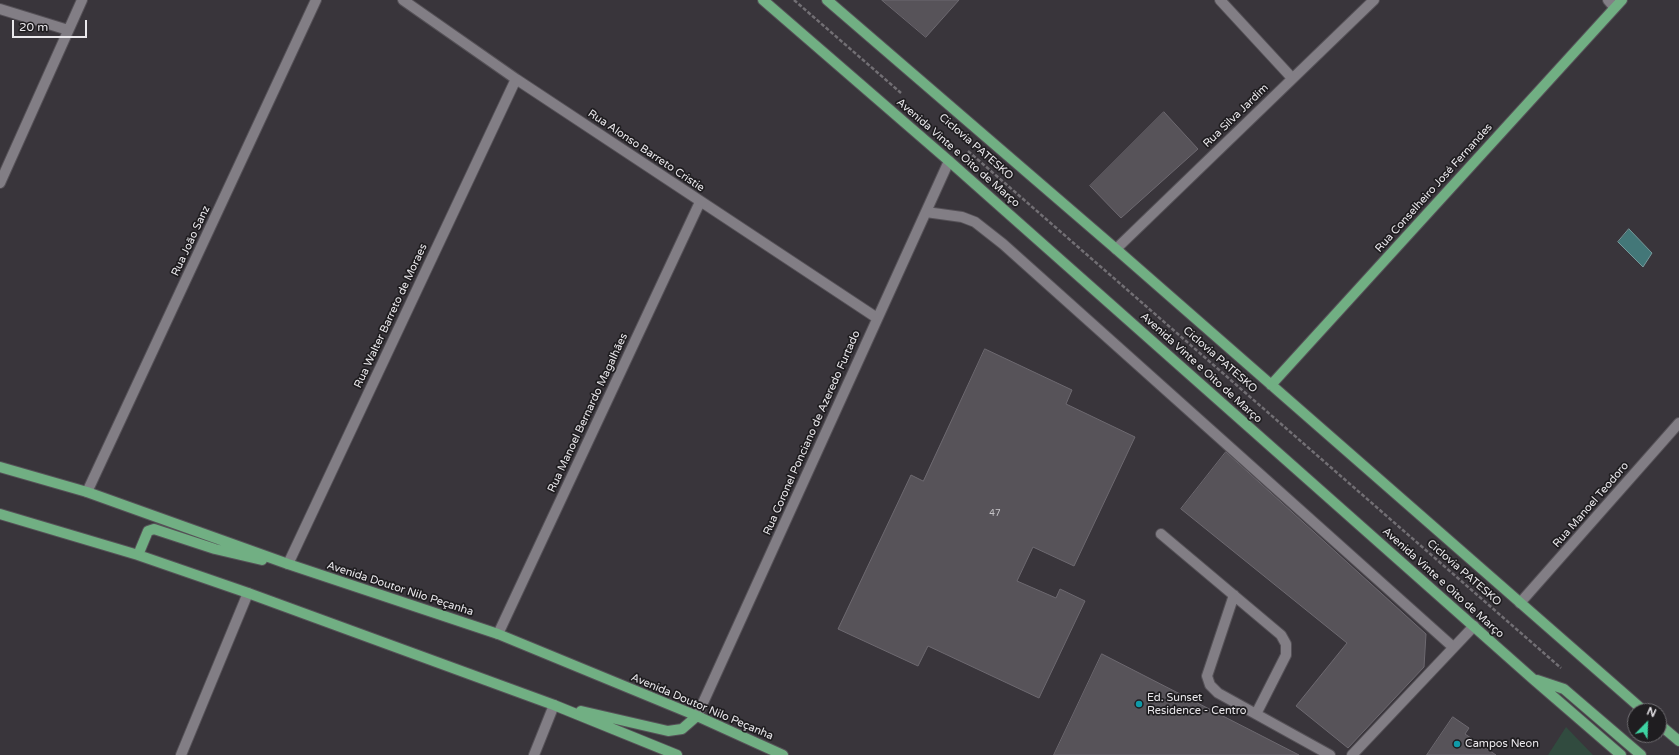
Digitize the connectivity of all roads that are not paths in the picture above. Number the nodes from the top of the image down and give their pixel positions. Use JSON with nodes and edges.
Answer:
{"nodes":[{"id":1,"x":82,"y":0,"type":"edge"},
{"id":2,"x":316,"y":0,"type":"edge"},
{"id":3,"x":403,"y":0,"type":"edge"},
{"id":4,"x":763,"y":0,"type":"edge"},
{"id":5,"x":827,"y":0,"type":"edge"},
{"id":6,"x":1220,"y":0,"type":"edge"},
{"id":7,"x":1374,"y":0,"type":"edge"},
{"id":8,"x":1615,"y":2,"type":"edge"},
{"id":9,"x":0,"y":8,"type":"edge"},
{"id":10,"x":68,"y":30,"type":"junction"},
{"id":11,"x":1292,"y":78,"type":"junction"},
{"id":12,"x":516,"y":79,"type":"junction"},
{"id":13,"x":950,"y":161,"type":"junction"},
{"id":14,"x":0,"y":183,"type":"edge"},
{"id":15,"x":700,"y":202,"type":"junction"},
{"id":16,"x":926,"y":212,"type":"junction"},
{"id":17,"x":1116,"y":249,"type":"junction"},
{"id":18,"x":877,"y":318,"type":"junction"},
{"id":19,"x":1271,"y":385,"type":"junction"},
{"id":20,"x":1679,"y":423,"type":"edge"},
{"id":21,"x":0,"y":467,"type":"edge"},
{"id":22,"x":87,"y":492,"type":"junction"},
{"id":23,"x":0,"y":514,"type":"edge"},
{"id":24,"x":1161,"y":534,"type":"dead end"},
{"id":25,"x":138,"y":555,"type":"junction"},
{"id":26,"x":288,"y":564,"type":"junction"},
{"id":27,"x":248,"y":593,"type":"junction"},
{"id":28,"x":1234,"y":596,"type":"junction"},
{"id":29,"x":1520,"y":603,"type":"junction"},
{"id":30,"x":1474,"y":626,"type":"junction"},
{"id":31,"x":498,"y":634,"type":"junction"},
{"id":32,"x":1453,"y":647,"type":"junction"},
{"id":33,"x":1533,"y":679,"type":"junction"},
{"id":34,"x":1635,"y":703,"type":"edge"},
{"id":35,"x":554,"y":704,"type":"junction"},
{"id":36,"x":1256,"y":714,"type":"junction"},
{"id":37,"x":697,"y":716,"type":"junction"},
{"id":38,"x":1667,"y":731,"type":"edge"},
{"id":39,"x":1679,"y":742,"type":"edge"},
{"id":40,"x":181,"y":755,"type":"edge"},
{"id":41,"x":534,"y":755,"type":"edge"},
{"id":42,"x":677,"y":755,"type":"edge"},
{"id":43,"x":783,"y":755,"type":"edge"},
{"id":44,"x":1330,"y":755,"type":"edge"},
{"id":45,"x":1352,"y":755,"type":"edge"},
{"id":46,"x":1621,"y":755,"type":"edge"},
{"id":47,"x":1640,"y":755,"type":"edge"}],
"edges":[{"from":1,"to":10,"type":"street"},
{"from":2,"to":22,"type":"street","name":"Rua João Sanz"},
{"from":3,"to":12,"type":"street","name":"Rua Alonso Barreto Cristie"},
{"from":4,"to":13,"type":"main road","name":"Avenida Vinte e Oito de Março"},
{"from":5,"to":17,"type":"main road"},
{"from":6,"to":11,"type":"street"},
{"from":7,"to":11,"type":"street","name":"Rua Silva Jardim"},
{"from":8,"to":19,"type":"main road","name":"Rua Conselheiro José Fernandes"},
{"from":9,"to":10,"type":"street"},
{"from":10,"to":14,"type":"street"},
{"from":11,"to":17,"type":"street","name":"Rua Silva Jardim"},
{"from":12,"to":15,"type":"street","name":"Rua Alonso Barreto Cristie"},
{"from":12,"to":26,"type":"street","name":"Rua Walter Barreto de Moraes"},
{"from":13,"to":16,"type":"street","name":"Rua Coronel Ponciano de Azeredo Furtado"},
{"from":13,"to":30,"type":"main road","name":"Avenida Vinte e Oito de Março"},
{"from":15,"to":18,"type":"street","name":"Rua Alonso Barreto Cristie"},
{"from":15,"to":31,"type":"street","name":"Rua Manoel Bernardo Magalhães"},
{"from":16,"to":18,"type":"street","name":"Rua Coronel Ponciano de Azeredo Furtado"},
{"from":16,"to":32,"type":"street"},
{"from":17,"to":19,"type":"main road"},
{"from":18,"to":37,"type":"street","name":"Rua Coronel Ponciano de Azeredo Furtado"},
{"from":19,"to":29,"type":"main road"},
{"from":20,"to":29,"type":"street","name":"Rua Manoel Teodoro"},
{"from":21,"to":22,"type":"main road","name":"Avenida Doutor Nilo Peçanha"},
{"from":22,"to":26,"type":"main road","name":"Avenida Doutor Nilo Peçanha"},
{"from":23,"to":25,"type":"main road"},
{"from":24,"to":28,"type":"street"},
{"from":25,"to":26,"type":"main road"},
{"from":25,"to":27,"type":"main road"},
{"from":26,"to":31,"type":"main road","name":"Avenida Doutor Nilo Peçanha"},
{"from":27,"to":35,"type":"main road"},
{"from":27,"to":40,"type":"street"},
{"from":28,"to":36,"type":"street"},
{"from":28,"to":36,"type":"street"},
{"from":29,"to":34,"type":"main road"},
{"from":30,"to":32,"type":"street"},
{"from":30,"to":33,"type":"main road","name":"Avenida Vinte e Oito de Março"},
{"from":31,"to":37,"type":"main road","name":"Avenida Doutor Nilo Peçanha"},
{"from":32,"to":45,"type":"street"},
{"from":33,"to":46,"type":"main road","name":"Avenida Vinte e Oito de Março"},
{"from":33,"to":47,"type":"main road"},
{"from":35,"to":37,"type":"main road"},
{"from":35,"to":41,"type":"street"},
{"from":35,"to":42,"type":"main road"},
{"from":36,"to":44,"type":"street"},
{"from":37,"to":43,"type":"main road","name":"Avenida Doutor Nilo Peçanha"},
{"from":38,"to":39,"type":"main road"}]}
